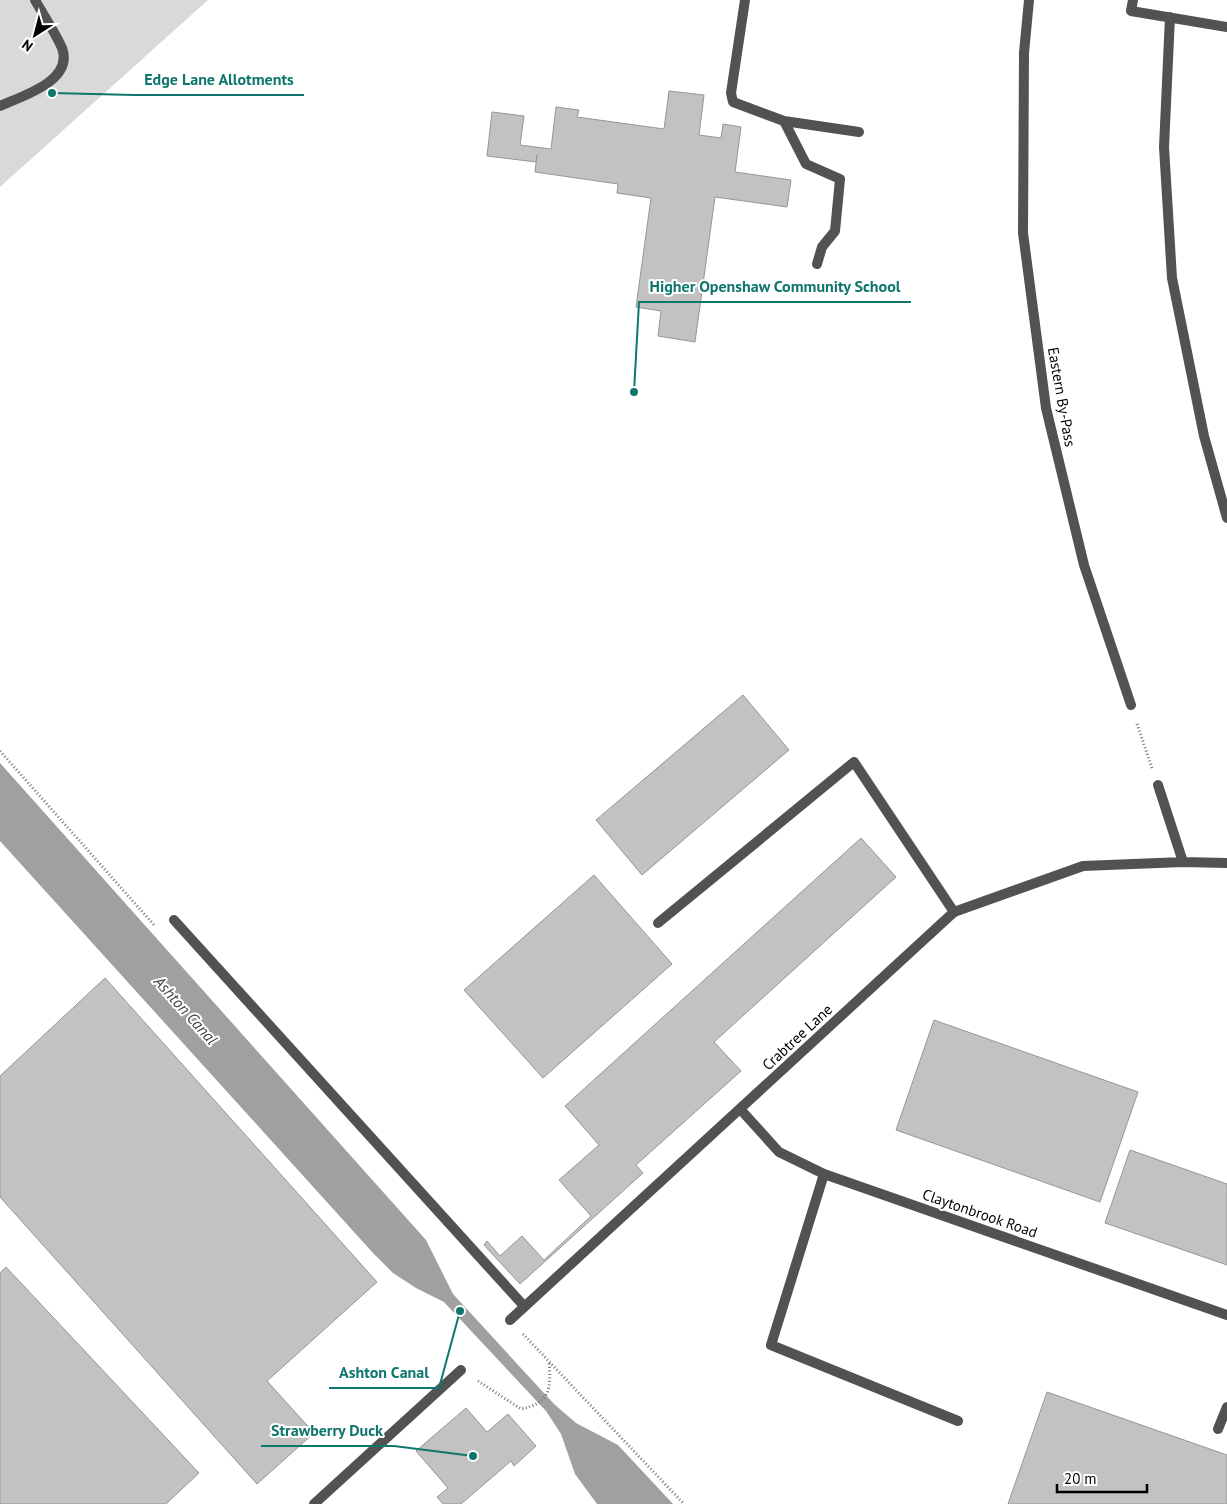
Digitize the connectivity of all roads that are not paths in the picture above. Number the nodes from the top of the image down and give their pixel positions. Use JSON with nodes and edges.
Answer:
{"nodes":[{"id":1,"x":35,"y":0,"type":"edge"},
{"id":2,"x":745,"y":0,"type":"edge"},
{"id":3,"x":1029,"y":0,"type":"edge"},
{"id":4,"x":1132,"y":5,"type":"edge"},
{"id":5,"x":1170,"y":18,"type":"junction"},
{"id":6,"x":1227,"y":27,"type":"edge"},
{"id":7,"x":0,"y":106,"type":"edge"},
{"id":8,"x":784,"y":121,"type":"junction"},
{"id":9,"x":859,"y":132,"type":"dead end"},
{"id":10,"x":817,"y":264,"type":"dead end"},
{"id":11,"x":1227,"y":518,"type":"edge"},
{"id":12,"x":1131,"y":705,"type":"road end"},
{"id":13,"x":1158,"y":785,"type":"road end"},
{"id":14,"x":1182,"y":862,"type":"junction"},
{"id":15,"x":1227,"y":863,"type":"edge"},
{"id":16,"x":954,"y":912,"type":"junction"},
{"id":17,"x":174,"y":920,"type":"dead end"},
{"id":18,"x":658,"y":924,"type":"dead end"},
{"id":19,"x":741,"y":1110,"type":"junction"},
{"id":20,"x":824,"y":1174,"type":"junction"},
{"id":21,"x":524,"y":1306,"type":"junction"},
{"id":22,"x":1227,"y":1315,"type":"edge"},
{"id":23,"x":510,"y":1320,"type":"dead end"},
{"id":24,"x":461,"y":1370,"type":"road end"},
{"id":25,"x":1227,"y":1407,"type":"edge"},
{"id":26,"x":958,"y":1421,"type":"dead end"},
{"id":27,"x":1218,"y":1429,"type":"dead end"},
{"id":28,"x":314,"y":1504,"type":"edge"}],
"edges":[{"from":1,"to":7,"type":"street"},
{"from":2,"to":8,"type":"street"},
{"from":3,"to":12,"type":"street","name":"Eastern By-Pass"},
{"from":4,"to":5,"type":"street"},
{"from":5,"to":6,"type":"street"},
{"from":5,"to":11,"type":"street"},
{"from":8,"to":9,"type":"street"},
{"from":8,"to":10,"type":"street"},
{"from":13,"to":14,"type":"street"},
{"from":14,"to":15,"type":"street"},
{"from":14,"to":16,"type":"street","name":"Crabtree Lane"},
{"from":16,"to":18,"type":"street"},
{"from":16,"to":19,"type":"street","name":"Crabtree Lane"},
{"from":17,"to":21,"type":"street"},
{"from":19,"to":20,"type":"street","name":"Claytonbrook Road"},
{"from":19,"to":21,"type":"street","name":"Crabtree Lane"},
{"from":20,"to":22,"type":"street","name":"Claytonbrook Road"},
{"from":20,"to":26,"type":"street"},
{"from":21,"to":23,"type":"street","name":"Crabtree Lane"},
{"from":24,"to":28,"type":"street"},
{"from":25,"to":27,"type":"street"}]}
